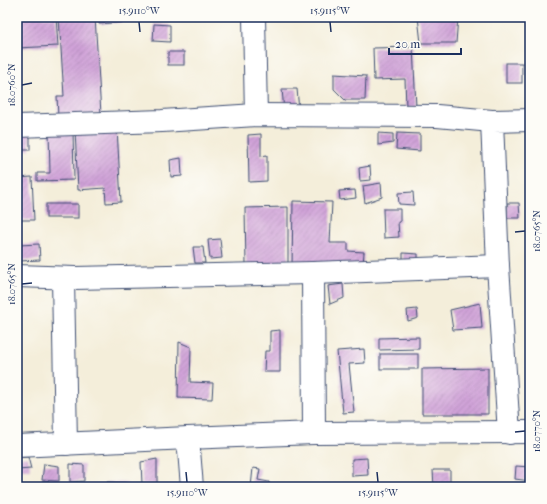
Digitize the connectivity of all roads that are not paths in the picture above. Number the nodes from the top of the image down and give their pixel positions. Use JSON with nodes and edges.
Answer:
{"nodes":[{"id":1,"x":254,"y":17,"type":"edge"},
{"id":2,"x":256,"y":115,"type":"junction"},
{"id":3,"x":530,"y":120,"type":"edge"},
{"id":4,"x":492,"y":121,"type":"junction"},
{"id":5,"x":17,"y":126,"type":"edge"},
{"id":6,"x":498,"y":266,"type":"junction"},
{"id":7,"x":313,"y":273,"type":"junction"},
{"id":8,"x":17,"y":276,"type":"edge"},
{"id":9,"x":63,"y":278,"type":"junction"},
{"id":10,"x":519,"y":432,"type":"edge"},
{"id":11,"x":314,"y":433,"type":"junction"},
{"id":12,"x":188,"y":438,"type":"junction"},
{"id":13,"x":66,"y":444,"type":"junction"},
{"id":14,"x":17,"y":446,"type":"edge"},
{"id":15,"x":192,"y":487,"type":"edge"}],
"edges":[{"from":1,"to":2,"type":"street"},
{"from":2,"to":4,"type":"street"},
{"from":2,"to":5,"type":"street"},
{"from":3,"to":4,"type":"street"},
{"from":4,"to":6,"type":"street"},
{"from":6,"to":7,"type":"street"},
{"from":6,"to":10,"type":"street"},
{"from":7,"to":9,"type":"street"},
{"from":7,"to":11,"type":"street"},
{"from":8,"to":9,"type":"street"},
{"from":9,"to":13,"type":"street"},
{"from":10,"to":11,"type":"street"},
{"from":11,"to":12,"type":"street"},
{"from":12,"to":13,"type":"street"},
{"from":12,"to":15,"type":"street"},
{"from":13,"to":14,"type":"street"}]}
